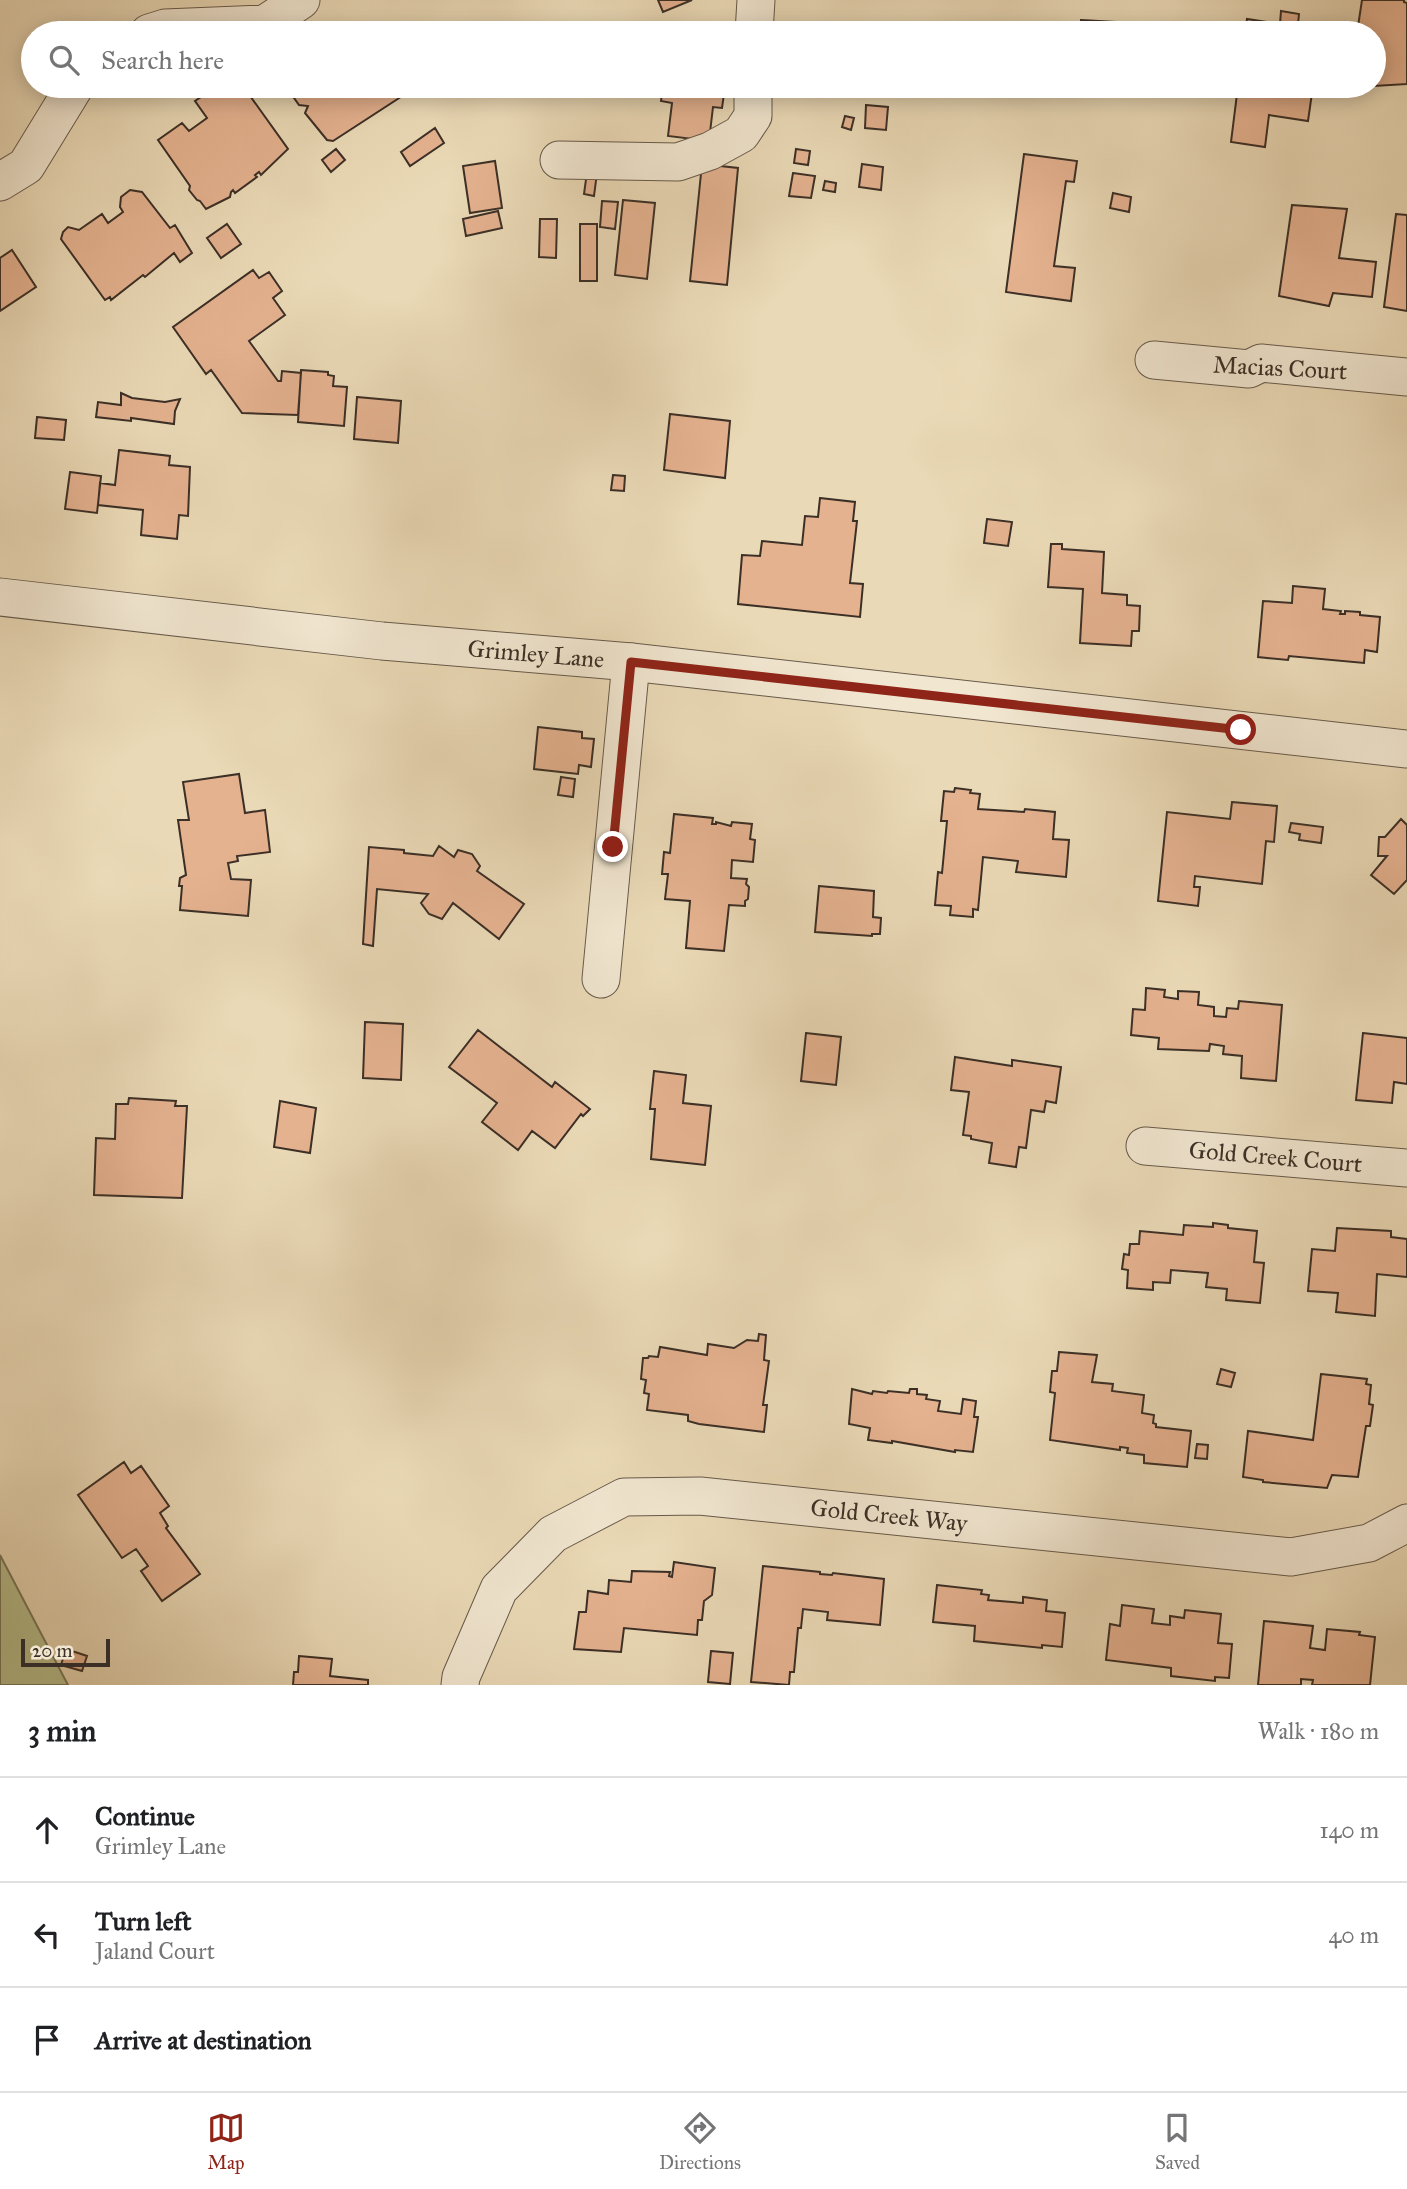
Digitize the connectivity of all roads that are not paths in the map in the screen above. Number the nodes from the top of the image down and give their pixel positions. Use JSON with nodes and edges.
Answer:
{"nodes":[{"id":1,"x":301,"y":0,"type":"edge"},
{"id":2,"x":756,"y":0,"type":"edge"},
{"id":3,"x":270,"y":21,"type":"edge"},
{"id":4,"x":755,"y":21,"type":"edge"},
{"id":5,"x":68,"y":98,"type":"edge"},
{"id":6,"x":753,"y":98,"type":"edge"},
{"id":7,"x":559,"y":160,"type":"dead end"},
{"id":8,"x":0,"y":182,"type":"edge"},
{"id":9,"x":1154,"y":360,"type":"dead end"},
{"id":10,"x":1407,"y":377,"type":"edge"},
{"id":11,"x":0,"y":597,"type":"edge"},
{"id":12,"x":631,"y":662,"type":"junction"},
{"id":13,"x":1407,"y":749,"type":"edge"},
{"id":14,"x":601,"y":979,"type":"dead end"},
{"id":15,"x":1145,"y":1146,"type":"dead end"},
{"id":16,"x":1407,"y":1168,"type":"edge"},
{"id":17,"x":1407,"y":1523,"type":"edge"},
{"id":18,"x":460,"y":1685,"type":"edge"}],
"edges":[{"from":1,"to":3,"type":"street"},
{"from":2,"to":4,"type":"street"},
{"from":5,"to":8,"type":"street"},
{"from":6,"to":7,"type":"street"},
{"from":9,"to":10,"type":"street","name":"Macias Court"},
{"from":11,"to":12,"type":"street","name":"Grimley Lane"},
{"from":12,"to":13,"type":"street","name":"Grimley Lane"},
{"from":12,"to":14,"type":"street"},
{"from":15,"to":16,"type":"street","name":"Gold Creek Court"},
{"from":17,"to":18,"type":"street","name":"Gold Creek Way"}]}
